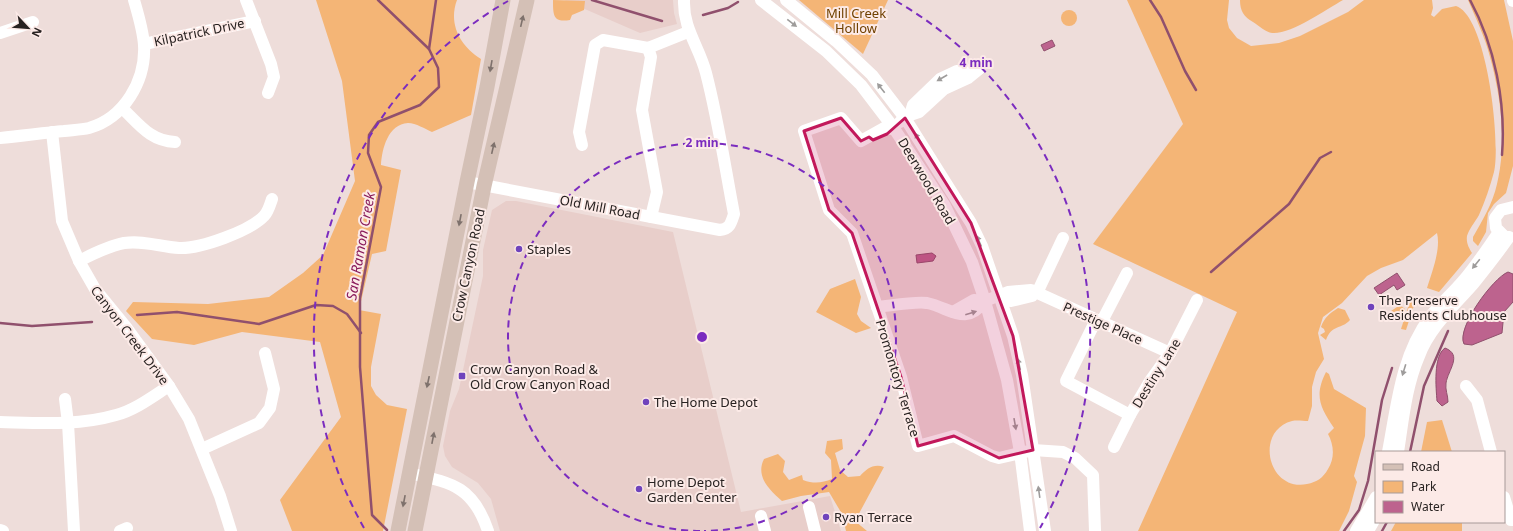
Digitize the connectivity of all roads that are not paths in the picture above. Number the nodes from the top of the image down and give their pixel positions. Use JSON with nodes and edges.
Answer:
{"nodes":[{"id":1,"x":134,"y":0,"type":"edge"},
{"id":2,"x":246,"y":0,"type":"edge"},
{"id":3,"x":503,"y":0,"type":"edge"},
{"id":4,"x":527,"y":0,"type":"edge"},
{"id":5,"x":684,"y":0,"type":"edge"},
{"id":6,"x":761,"y":0,"type":"edge"},
{"id":7,"x":786,"y":0,"type":"edge"},
{"id":8,"x":255,"y":21,"type":"junction"},
{"id":9,"x":34,"y":22,"type":"dead end"},
{"id":10,"x":688,"y":32,"type":"junction"},
{"id":11,"x":0,"y":33,"type":"edge"},
{"id":12,"x":144,"y":44,"type":"junction"},
{"id":13,"x":648,"y":48,"type":"junction"},
{"id":14,"x":268,"y":93,"type":"dead end"},
{"id":15,"x":122,"y":108,"type":"junction"},
{"id":16,"x":908,"y":116,"type":"junction"},
{"id":17,"x":892,"y":128,"type":"junction"},
{"id":18,"x":52,"y":132,"type":"junction"},
{"id":19,"x":0,"y":138,"type":"edge"},
{"id":20,"x":175,"y":142,"type":"dead end"},
{"id":21,"x":582,"y":145,"type":"dead end"},
{"id":22,"x":467,"y":182,"type":"junction"},
{"id":23,"x":484,"y":186,"type":"junction"},
{"id":24,"x":272,"y":200,"type":"dead end"},
{"id":25,"x":1512,"y":205,"type":"edge"},
{"id":26,"x":651,"y":217,"type":"junction"},
{"id":27,"x":1507,"y":236,"type":"edge"},
{"id":28,"x":1063,"y":238,"type":"dead end"},
{"id":29,"x":79,"y":261,"type":"junction"},
{"id":30,"x":1127,"y":273,"type":"dead end"},
{"id":31,"x":1037,"y":293,"type":"junction"},
{"id":32,"x":1000,"y":296,"type":"junction"},
{"id":33,"x":1197,"y":300,"type":"dead end"},
{"id":34,"x":985,"y":301,"type":"junction"},
{"id":35,"x":877,"y":307,"type":"junction"},
{"id":36,"x":1098,"y":322,"type":"junction"},
{"id":37,"x":265,"y":353,"type":"dead end"},
{"id":38,"x":1170,"y":353,"type":"junction"},
{"id":39,"x":169,"y":386,"type":"junction"},
{"id":40,"x":1466,"y":386,"type":"dead end"},
{"id":41,"x":65,"y":399,"type":"dead end"},
{"id":42,"x":1130,"y":414,"type":"junction"},
{"id":43,"x":0,"y":422,"type":"edge"},
{"id":44,"x":68,"y":423,"type":"junction"},
{"id":45,"x":1114,"y":447,"type":"dead end"},
{"id":46,"x":202,"y":449,"type":"junction"},
{"id":47,"x":1033,"y":450,"type":"junction"},
{"id":48,"x":1388,"y":451,"type":"edge"},
{"id":49,"x":1398,"y":451,"type":"edge"},
{"id":50,"x":1491,"y":451,"type":"edge"},
{"id":51,"x":1020,"y":452,"type":"junction"},
{"id":52,"x":409,"y":473,"type":"junction"},
{"id":53,"x":425,"y":477,"type":"junction"},
{"id":54,"x":1375,"y":499,"type":"edge"},
{"id":55,"x":1505,"y":500,"type":"edge"},
{"id":56,"x":809,"y":507,"type":"dead end"},
{"id":57,"x":761,"y":516,"type":"dead end"},
{"id":58,"x":1375,"y":519,"type":"edge"},
{"id":59,"x":1513,"y":520,"type":"edge"},
{"id":60,"x":0,"y":530,"type":"edge"},
{"id":61,"x":3,"y":531,"type":"edge"},
{"id":62,"x":74,"y":531,"type":"edge"},
{"id":63,"x":231,"y":531,"type":"edge"},
{"id":64,"x":398,"y":531,"type":"edge"},
{"id":65,"x":415,"y":531,"type":"edge"},
{"id":66,"x":488,"y":531,"type":"edge"},
{"id":67,"x":765,"y":531,"type":"edge"},
{"id":68,"x":815,"y":531,"type":"edge"},
{"id":69,"x":1030,"y":531,"type":"edge"},
{"id":70,"x":1045,"y":531,"type":"edge"},
{"id":71,"x":1095,"y":531,"type":"edge"},
{"id":72,"x":1356,"y":531,"type":"edge"},
{"id":73,"x":1368,"y":531,"type":"edge"}],
"edges":[{"from":1,"to":12,"type":"street"},
{"from":2,"to":8,"type":"street"},
{"from":3,"to":22,"type":"main road","name":"Crow Canyon Road","one_way":true},
{"from":23,"to":4,"type":"main road","name":"Crow Canyon Road","one_way":true},
{"from":5,"to":10,"type":"street"},
{"from":6,"to":17,"type":"street","name":"Deerwood Road","one_way":true},
{"from":16,"to":7,"type":"street","name":"Deerwood Road","one_way":true},
{"from":8,"to":12,"type":"street","name":"Kilpatrick Drive"},
{"from":8,"to":14,"type":"street"},
{"from":9,"to":11,"type":"street"},
{"from":10,"to":13,"type":"street"},
{"from":10,"to":26,"type":"street","name":"Old Mill Road"},
{"from":12,"to":15,"type":"street"},
{"from":13,"to":21,"type":"street"},
{"from":13,"to":26,"type":"street"},
{"from":15,"to":18,"type":"street"},
{"from":15,"to":20,"type":"street"},
{"from":16,"to":16,"type":"street","name":"Promontory Terrace","one_way":true},
{"from":16,"to":17,"type":"street","name":"Promontory Terrace"},
{"from":32,"to":16,"type":"street","name":"Deerwood Road","one_way":true},
{"from":17,"to":34,"type":"street","name":"Deerwood Road"},
{"from":17,"to":35,"type":"street","name":"Promontory Terrace"},
{"from":18,"to":19,"type":"street"},
{"from":18,"to":29,"type":"street","name":"Canyon Creek Drive"},
{"from":22,"to":23,"type":"street","name":"Old Mill Road"},
{"from":22,"to":52,"type":"main road","name":"Crow Canyon Road","one_way":true},
{"from":23,"to":26,"type":"street","name":"Old Mill Road"},
{"from":53,"to":23,"type":"main road","name":"Crow Canyon Road","one_way":true},
{"from":24,"to":29,"type":"street"},
{"from":25,"to":27,"type":"street"},
{"from":27,"to":48,"type":"street","one_way":true},
{"from":27,"to":49,"type":"street"},
{"from":28,"to":31,"type":"street"},
{"from":29,"to":39,"type":"street","name":"Canyon Creek Drive"},
{"from":30,"to":36,"type":"street"},
{"from":31,"to":32,"type":"street"},
{"from":31,"to":36,"type":"street","name":"Prestige Place"},
{"from":32,"to":34,"type":"street"},
{"from":47,"to":32,"type":"street","name":"Deerwood Road","one_way":true},
{"from":33,"to":38,"type":"street","name":"Destiny Lane"},
{"from":34,"to":35,"type":"street","name":"Promontory Terrace"},
{"from":34,"to":51,"type":"street","name":"Deerwood Road","one_way":true},
{"from":35,"to":51,"type":"street","name":"Promontory Terrace"},
{"from":36,"to":38,"type":"street","name":"Prestige Place"},
{"from":36,"to":42,"type":"street"},
{"from":37,"to":46,"type":"street"},
{"from":38,"to":42,"type":"street","name":"Destiny Lane"},
{"from":39,"to":44,"type":"street"},
{"from":39,"to":46,"type":"street","name":"Canyon Creek Drive"},
{"from":40,"to":50,"type":"street"},
{"from":41,"to":44,"type":"street"},
{"from":42,"to":45,"type":"street","name":"Destiny Lane"},
{"from":43,"to":44,"type":"street"},
{"from":44,"to":62,"type":"street"},
{"from":46,"to":63,"type":"street","name":"Canyon Creek Drive"},
{"from":47,"to":51,"type":"street","name":"Promontory Terrace"},
{"from":70,"to":47,"type":"street","name":"Deerwood Road","one_way":true},
{"from":47,"to":71,"type":"street","name":"Promontory Terrace"},
{"from":51,"to":69,"type":"street","name":"Deerwood Road"},
{"from":52,"to":53,"type":"street"},
{"from":52,"to":64,"type":"main road","name":"Crow Canyon Road","one_way":true},
{"from":53,"to":65,"type":"main road","name":"Crow Canyon Road"},
{"from":53,"to":66,"type":"street"},
{"from":54,"to":72,"type":"street"},
{"from":55,"to":59,"type":"street"},
{"from":56,"to":68,"type":"street"},
{"from":57,"to":67,"type":"street"},
{"from":58,"to":73,"type":"street"},
{"from":60,"to":61,"type":"street"}]}
